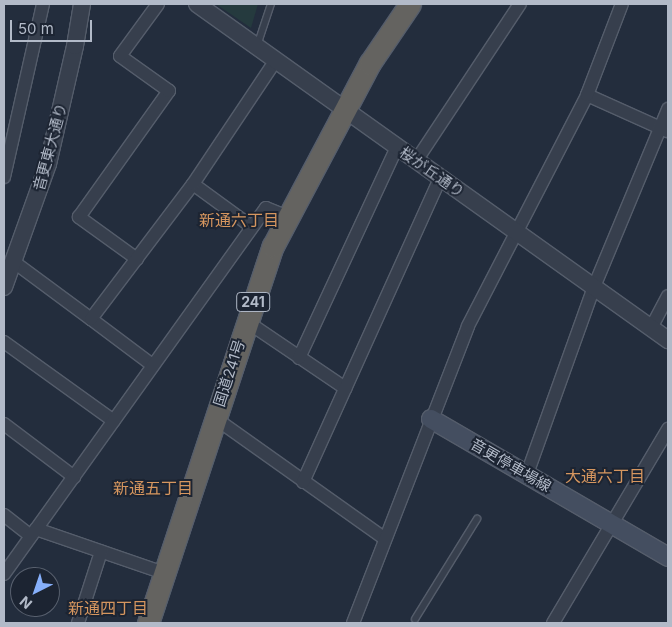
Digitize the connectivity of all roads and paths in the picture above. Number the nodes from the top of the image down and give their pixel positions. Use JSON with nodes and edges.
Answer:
{"nodes":[{"id":1,"x":43,"y":4,"type":"edge"},
{"id":2,"x":82,"y":4,"type":"edge"},
{"id":3,"x":158,"y":4,"type":"edge"},
{"id":4,"x":196,"y":4,"type":"edge"},
{"id":5,"x":271,"y":4,"type":"edge"},
{"id":6,"x":410,"y":4,"type":"edge"},
{"id":7,"x":520,"y":4,"type":"edge"},
{"id":8,"x":622,"y":4,"type":"edge"},
{"id":9,"x":257,"y":46,"type":"junction"},
{"id":10,"x":276,"y":60,"type":"junction"},
{"id":11,"x":587,"y":95,"type":"junction"},
{"id":12,"x":344,"y":109,"type":"junction"},
{"id":13,"x":668,"y":109,"type":"edge"},
{"id":14,"x":665,"y":129,"type":"edge"},
{"id":15,"x":397,"y":147,"type":"junction"},
{"id":16,"x":416,"y":161,"type":"junction"},
{"id":17,"x":4,"y":177,"type":"edge"},
{"id":18,"x":440,"y":178,"type":"junction"},
{"id":19,"x":193,"y":184,"type":"junction"},
{"id":20,"x":288,"y":218,"type":"junction"},
{"id":21,"x":252,"y":227,"type":"junction"},
{"id":22,"x":517,"y":232,"type":"junction"},
{"id":23,"x":137,"y":259,"type":"junction"},
{"id":24,"x":14,"y":262,"type":"junction"},
{"id":25,"x":4,"y":287,"type":"edge"},
{"id":26,"x":594,"y":287,"type":"junction"},
{"id":27,"x":668,"y":296,"type":"edge"},
{"id":28,"x":91,"y":319,"type":"junction"},
{"id":29,"x":246,"y":321,"type":"junction"},
{"id":30,"x":651,"y":328,"type":"junction"},
{"id":31,"x":668,"y":340,"type":"edge"},
{"id":32,"x":4,"y":342,"type":"edge"},
{"id":33,"x":299,"y":358,"type":"junction"},
{"id":34,"x":151,"y":364,"type":"junction"},
{"id":35,"x":345,"y":388,"type":"junction"},
{"id":36,"x":215,"y":418,"type":"junction"},
{"id":37,"x":431,"y":419,"type":"junction"},
{"id":38,"x":114,"y":421,"type":"junction"},
{"id":39,"x":4,"y":424,"type":"edge"},
{"id":40,"x":668,"y":429,"type":"edge"},
{"id":41,"x":527,"y":474,"type":"junction"},
{"id":42,"x":74,"y":477,"type":"junction"},
{"id":43,"x":303,"y":482,"type":"junction"},
{"id":44,"x":4,"y":516,"type":"edge"},
{"id":45,"x":477,"y":519,"type":"dead end"},
{"id":46,"x":612,"y":524,"type":"junction"},
{"id":47,"x":34,"y":532,"type":"junction"},
{"id":48,"x":384,"y":538,"type":"junction"},
{"id":49,"x":101,"y":552,"type":"junction"},
{"id":50,"x":668,"y":557,"type":"edge"},
{"id":51,"x":164,"y":572,"type":"junction"},
{"id":52,"x":4,"y":574,"type":"edge"},
{"id":53,"x":414,"y":621,"type":"edge"},
{"id":54,"x":78,"y":623,"type":"edge"},
{"id":55,"x":148,"y":623,"type":"edge"},
{"id":56,"x":352,"y":623,"type":"edge"},
{"id":57,"x":423,"y":623,"type":"edge"},
{"id":58,"x":553,"y":623,"type":"edge"}],
"edges":[{"from":1,"to":17,"type":"street"},
{"from":2,"to":24,"type":"street","name":"音更東大通り"},
{"from":3,"to":23,"type":"street"},
{"from":4,"to":9,"type":"street","name":"桜が丘通り"},
{"from":5,"to":9,"type":"lane"},
{"from":6,"to":12,"type":"highway","name":"国道241号","number":"241"},
{"from":7,"to":16,"type":"street"},
{"from":8,"to":11,"type":"street"},
{"from":9,"to":10,"type":"street","name":"桜が丘通り"},
{"from":10,"to":12,"type":"street","name":"桜が丘通り"},
{"from":10,"to":19,"type":"street"},
{"from":11,"to":14,"type":"street"},
{"from":11,"to":22,"type":"street"},
{"from":12,"to":15,"type":"street","name":"桜が丘通り"},
{"from":12,"to":20,"type":"highway","name":"国道241号","number":"241"},
{"from":13,"to":14,"type":"street"},
{"from":14,"to":26,"type":"street"},
{"from":15,"to":16,"type":"street","name":"桜が丘通り"},
{"from":15,"to":33,"type":"street"},
{"from":16,"to":18,"type":"street","name":"桜が丘通り"},
{"from":18,"to":22,"type":"street","name":"桜が丘通り"},
{"from":18,"to":35,"type":"street"},
{"from":19,"to":21,"type":"street"},
{"from":19,"to":23,"type":"street"},
{"from":20,"to":21,"type":"street"},
{"from":20,"to":29,"type":"highway","name":"国道241号","number":"241"},
{"from":21,"to":34,"type":"street"},
{"from":22,"to":26,"type":"street","name":"桜が丘通り"},
{"from":22,"to":37,"type":"street"},
{"from":23,"to":28,"type":"street"},
{"from":24,"to":25,"type":"street","name":"音更東大通り"},
{"from":24,"to":28,"type":"street"},
{"from":26,"to":30,"type":"street","name":"桜が丘通り"},
{"from":26,"to":41,"type":"street"},
{"from":27,"to":30,"type":"street"},
{"from":28,"to":34,"type":"street"},
{"from":29,"to":33,"type":"street"},
{"from":29,"to":36,"type":"highway","name":"国道241号","number":"241"},
{"from":30,"to":31,"type":"street","name":"桜が丘通り"},
{"from":32,"to":38,"type":"street"},
{"from":33,"to":35,"type":"street"},
{"from":34,"to":38,"type":"street"},
{"from":35,"to":43,"type":"street"},
{"from":36,"to":43,"type":"street"},
{"from":36,"to":51,"type":"highway","name":"国道241号","number":"241"},
{"from":37,"to":41,"type":"main road","name":"音更停車場線"},
{"from":37,"to":48,"type":"street"},
{"from":38,"to":42,"type":"street"},
{"from":39,"to":42,"type":"street"},
{"from":40,"to":46,"type":"street"},
{"from":41,"to":46,"type":"main road","name":"音更停車場線"},
{"from":42,"to":47,"type":"street"},
{"from":43,"to":48,"type":"street"},
{"from":44,"to":47,"type":"street"},
{"from":45,"to":53,"type":"lane"},
{"from":46,"to":50,"type":"main road","name":"音更停車場線"},
{"from":46,"to":58,"type":"street"},
{"from":47,"to":49,"type":"street"},
{"from":47,"to":52,"type":"street"},
{"from":48,"to":56,"type":"street"},
{"from":49,"to":51,"type":"street"},
{"from":49,"to":54,"type":"street"},
{"from":51,"to":55,"type":"highway","name":"国道241号","number":"241"},
{"from":53,"to":57,"type":"lane"}]}
